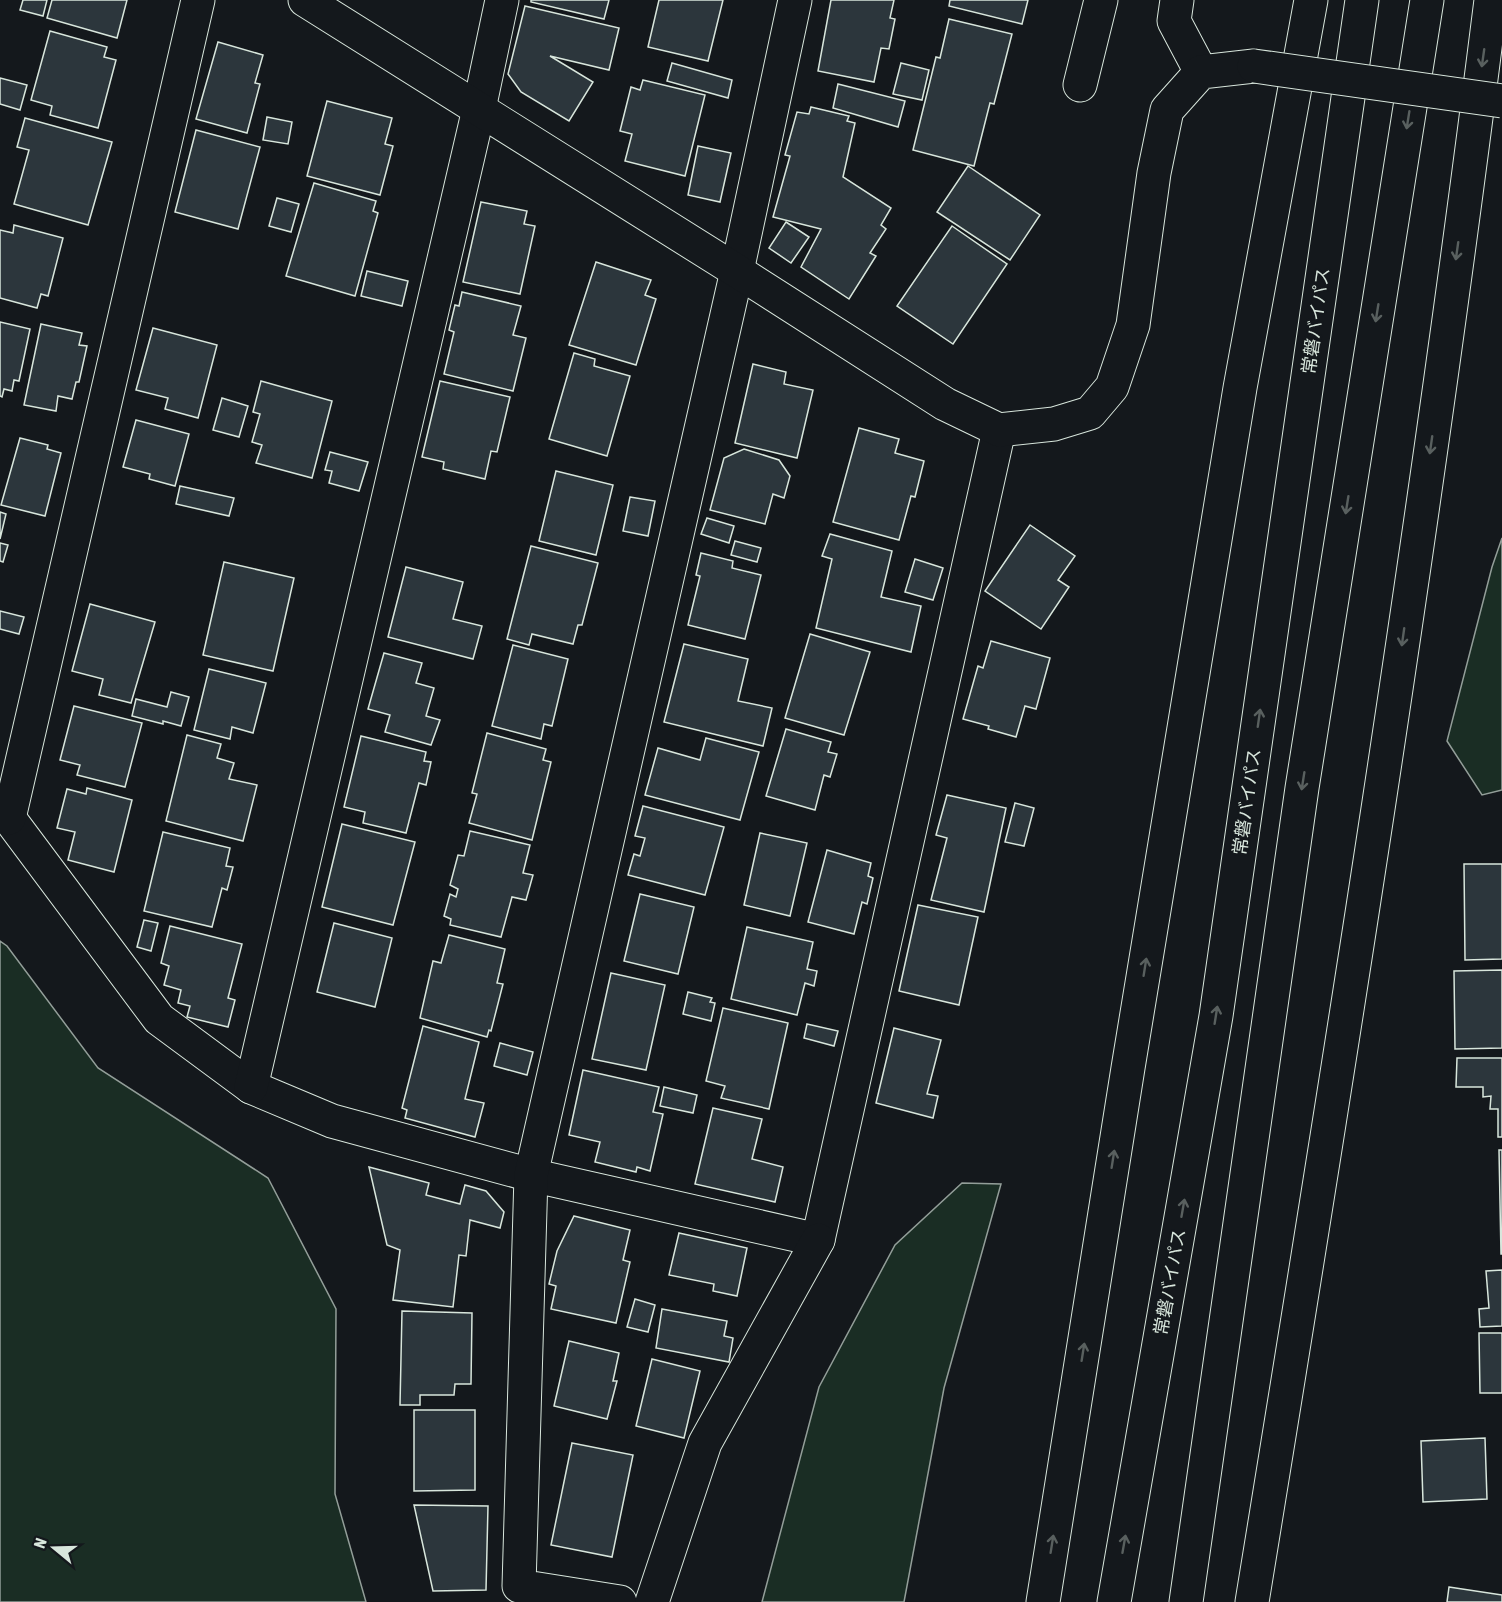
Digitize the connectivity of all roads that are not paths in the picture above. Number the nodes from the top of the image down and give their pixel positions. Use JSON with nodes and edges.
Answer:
{"nodes":[{"id":1,"x":198,"y":0,"type":"edge"},
{"id":2,"x":305,"y":0,"type":"edge"},
{"id":3,"x":502,"y":0,"type":"edge"},
{"id":4,"x":795,"y":0,"type":"edge"},
{"id":5,"x":1101,"y":0,"type":"edge"},
{"id":6,"x":1177,"y":0,"type":"edge"},
{"id":7,"x":1311,"y":0,"type":"edge"},
{"id":8,"x":1362,"y":0,"type":"edge"},
{"id":9,"x":1427,"y":0,"type":"edge"},
{"id":10,"x":1491,"y":0,"type":"edge"},
{"id":11,"x":1202,"y":72,"type":"junction"},
{"id":12,"x":1080,"y":85,"type":"dead end"},
{"id":13,"x":1502,"y":101,"type":"edge"},
{"id":14,"x":479,"y":110,"type":"junction"},
{"id":15,"x":737,"y":271,"type":"junction"},
{"id":16,"x":999,"y":429,"type":"junction"},
{"id":17,"x":5,"y":816,"type":"edge"},
{"id":18,"x":251,"y":1087,"type":"junction"},
{"id":19,"x":531,"y":1175,"type":"junction"},
{"id":20,"x":818,"y":1240,"type":"junction"},
{"id":21,"x":620,"y":1602,"type":"edge"},
{"id":22,"x":652,"y":1602,"type":"edge"},
{"id":23,"x":1043,"y":1602,"type":"edge"},
{"id":24,"x":1114,"y":1602,"type":"edge"},
{"id":25,"x":1186,"y":1602,"type":"edge"},
{"id":26,"x":1252,"y":1602,"type":"edge"}],
"edges":[{"from":1,"to":17,"type":"main road"},
{"from":2,"to":14,"type":"main road"},
{"from":3,"to":14,"type":"main road"},
{"from":4,"to":15,"type":"main road"},
{"from":5,"to":12,"type":"main road"},
{"from":6,"to":11,"type":"main road"},
{"from":23,"to":7,"type":"main road","one_way":true},
{"from":24,"to":8,"type":"main road","name":"常磐バイパス","one_way":true},
{"from":9,"to":25,"type":"main road","one_way":true},
{"from":10,"to":26,"type":"main road","one_way":true},
{"from":11,"to":13,"type":"main road","bridge":true},
{"from":11,"to":16,"type":"main road"},
{"from":14,"to":15,"type":"main road"},
{"from":14,"to":18,"type":"main road"},
{"from":15,"to":16,"type":"main road"},
{"from":15,"to":19,"type":"main road"},
{"from":16,"to":20,"type":"main road"},
{"from":17,"to":18,"type":"main road"},
{"from":18,"to":19,"type":"main road"},
{"from":19,"to":20,"type":"main road"},
{"from":19,"to":21,"type":"main road"},
{"from":20,"to":22,"type":"main road"}]}
